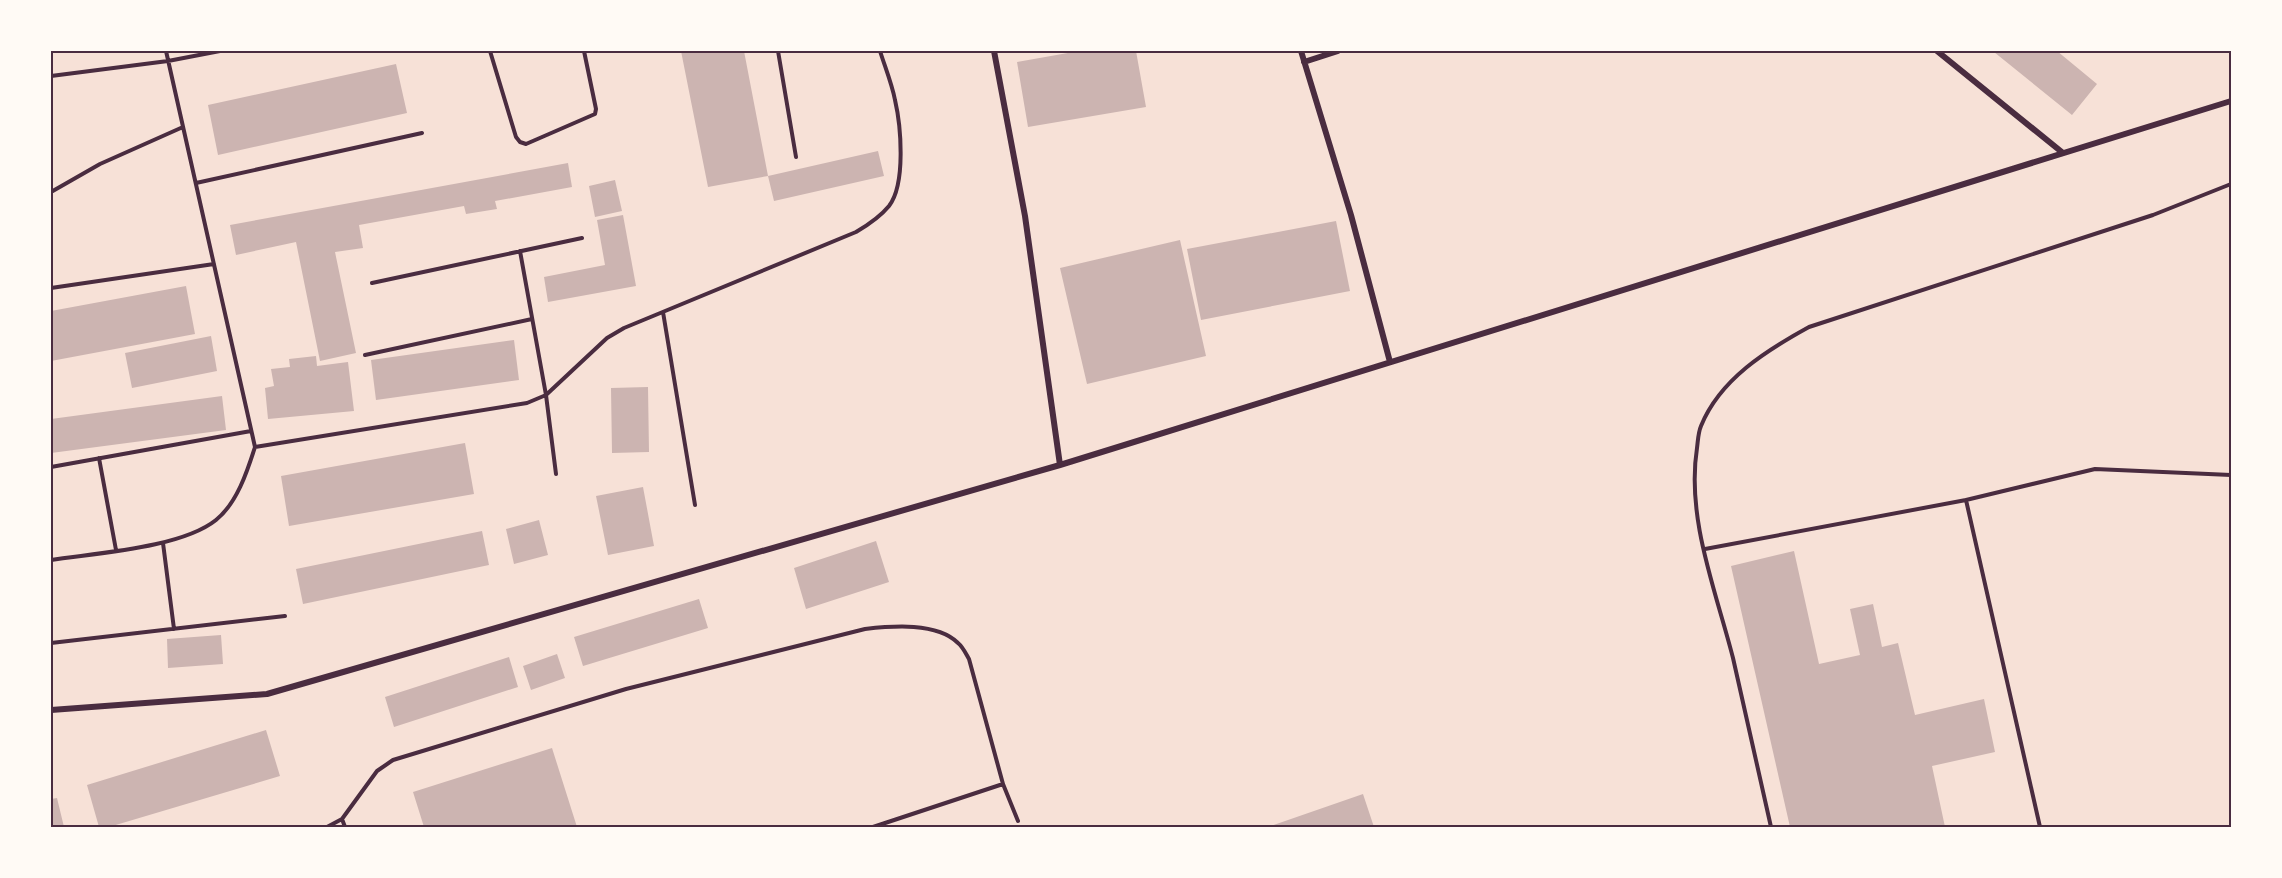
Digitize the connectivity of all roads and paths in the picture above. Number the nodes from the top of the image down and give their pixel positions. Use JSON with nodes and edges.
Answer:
{"nodes":[{"id":1,"x":166,"y":51,"type":"edge"},
{"id":2,"x":220,"y":51,"type":"edge"},
{"id":3,"x":490,"y":51,"type":"edge"},
{"id":4,"x":584,"y":51,"type":"edge"},
{"id":5,"x":778,"y":51,"type":"edge"},
{"id":6,"x":880,"y":51,"type":"edge"},
{"id":7,"x":994,"y":51,"type":"edge"},
{"id":8,"x":1301,"y":51,"type":"edge"},
{"id":9,"x":1338,"y":51,"type":"edge"},
{"id":10,"x":1937,"y":51,"type":"edge"},
{"id":11,"x":168,"y":61,"type":"junction"},
{"id":12,"x":1304,"y":62,"type":"junction"},
{"id":13,"x":51,"y":76,"type":"edge"},
{"id":14,"x":2231,"y":100,"type":"edge"},
{"id":15,"x":183,"y":127,"type":"junction"},
{"id":16,"x":422,"y":133,"type":"dead end"},
{"id":17,"x":2063,"y":153,"type":"junction"},
{"id":18,"x":796,"y":157,"type":"dead end"},
{"id":19,"x":196,"y":183,"type":"junction"},
{"id":20,"x":2231,"y":184,"type":"edge"},
{"id":21,"x":51,"y":192,"type":"edge"},
{"id":22,"x":582,"y":238,"type":"dead end"},
{"id":23,"x":520,"y":251,"type":"junction"},
{"id":24,"x":214,"y":264,"type":"junction"},
{"id":25,"x":372,"y":283,"type":"dead end"},
{"id":26,"x":51,"y":288,"type":"edge"},
{"id":27,"x":663,"y":312,"type":"junction"},
{"id":28,"x":532,"y":319,"type":"junction"},
{"id":29,"x":365,"y":355,"type":"dead end"},
{"id":30,"x":1390,"y":362,"type":"junction"},
{"id":31,"x":546,"y":395,"type":"junction"},
{"id":32,"x":251,"y":431,"type":"junction"},
{"id":33,"x":255,"y":447,"type":"junction"},
{"id":34,"x":99,"y":458,"type":"junction"},
{"id":35,"x":1060,"y":465,"type":"junction"},
{"id":36,"x":51,"y":467,"type":"edge"},
{"id":37,"x":556,"y":474,"type":"dead end"},
{"id":38,"x":2231,"y":475,"type":"edge"},
{"id":39,"x":1966,"y":500,"type":"junction"},
{"id":40,"x":695,"y":505,"type":"dead end"},
{"id":41,"x":163,"y":543,"type":"junction"},
{"id":42,"x":1705,"y":549,"type":"junction"},
{"id":43,"x":116,"y":550,"type":"junction"},
{"id":44,"x":51,"y":561,"type":"edge"},
{"id":45,"x":285,"y":616,"type":"dead end"},
{"id":46,"x":174,"y":629,"type":"junction"},
{"id":47,"x":51,"y":643,"type":"edge"},
{"id":48,"x":51,"y":710,"type":"edge"},
{"id":49,"x":1004,"y":784,"type":"junction"},
{"id":50,"x":342,"y":819,"type":"junction"},
{"id":51,"x":1018,"y":821,"type":"dead end"},
{"id":52,"x":327,"y":827,"type":"edge"},
{"id":53,"x":345,"y":827,"type":"edge"},
{"id":54,"x":873,"y":827,"type":"edge"},
{"id":55,"x":1771,"y":827,"type":"edge"},
{"id":56,"x":2040,"y":827,"type":"edge"}],
"edges":[{"from":1,"to":11,"type":"lane"},
{"from":2,"to":11,"type":"lane"},
{"from":3,"to":4,"type":"lane"},
{"from":5,"to":18,"type":"lane"},
{"from":6,"to":27,"type":"lane"},
{"from":7,"to":35,"type":"street"},
{"from":8,"to":12,"type":"street"},
{"from":9,"to":12,"type":"street"},
{"from":10,"to":17,"type":"street"},
{"from":11,"to":13,"type":"lane"},
{"from":11,"to":15,"type":"lane"},
{"from":12,"to":30,"type":"street"},
{"from":14,"to":17,"type":"street"},
{"from":15,"to":19,"type":"lane"},
{"from":15,"to":21,"type":"lane"},
{"from":16,"to":19,"type":"lane"},
{"from":17,"to":30,"type":"street"},
{"from":19,"to":24,"type":"lane"},
{"from":20,"to":42,"type":"lane"},
{"from":22,"to":23,"type":"lane"},
{"from":23,"to":25,"type":"lane"},
{"from":23,"to":28,"type":"lane"},
{"from":24,"to":26,"type":"lane"},
{"from":24,"to":32,"type":"lane"},
{"from":27,"to":31,"type":"lane"},
{"from":27,"to":40,"type":"lane"},
{"from":28,"to":29,"type":"lane"},
{"from":28,"to":31,"type":"lane"},
{"from":30,"to":35,"type":"street"},
{"from":31,"to":33,"type":"lane"},
{"from":31,"to":37,"type":"lane"},
{"from":32,"to":33,"type":"lane"},
{"from":32,"to":34,"type":"lane"},
{"from":33,"to":41,"type":"lane"},
{"from":34,"to":36,"type":"lane"},
{"from":34,"to":43,"type":"lane"},
{"from":35,"to":48,"type":"street"},
{"from":38,"to":39,"type":"lane"},
{"from":39,"to":42,"type":"lane"},
{"from":39,"to":56,"type":"lane"},
{"from":41,"to":43,"type":"lane"},
{"from":41,"to":46,"type":"lane"},
{"from":42,"to":55,"type":"lane"},
{"from":43,"to":44,"type":"lane"},
{"from":45,"to":46,"type":"lane"},
{"from":46,"to":47,"type":"lane"},
{"from":49,"to":50,"type":"lane"},
{"from":49,"to":51,"type":"lane"},
{"from":49,"to":54,"type":"lane"},
{"from":50,"to":52,"type":"lane"},
{"from":50,"to":53,"type":"lane"}]}
